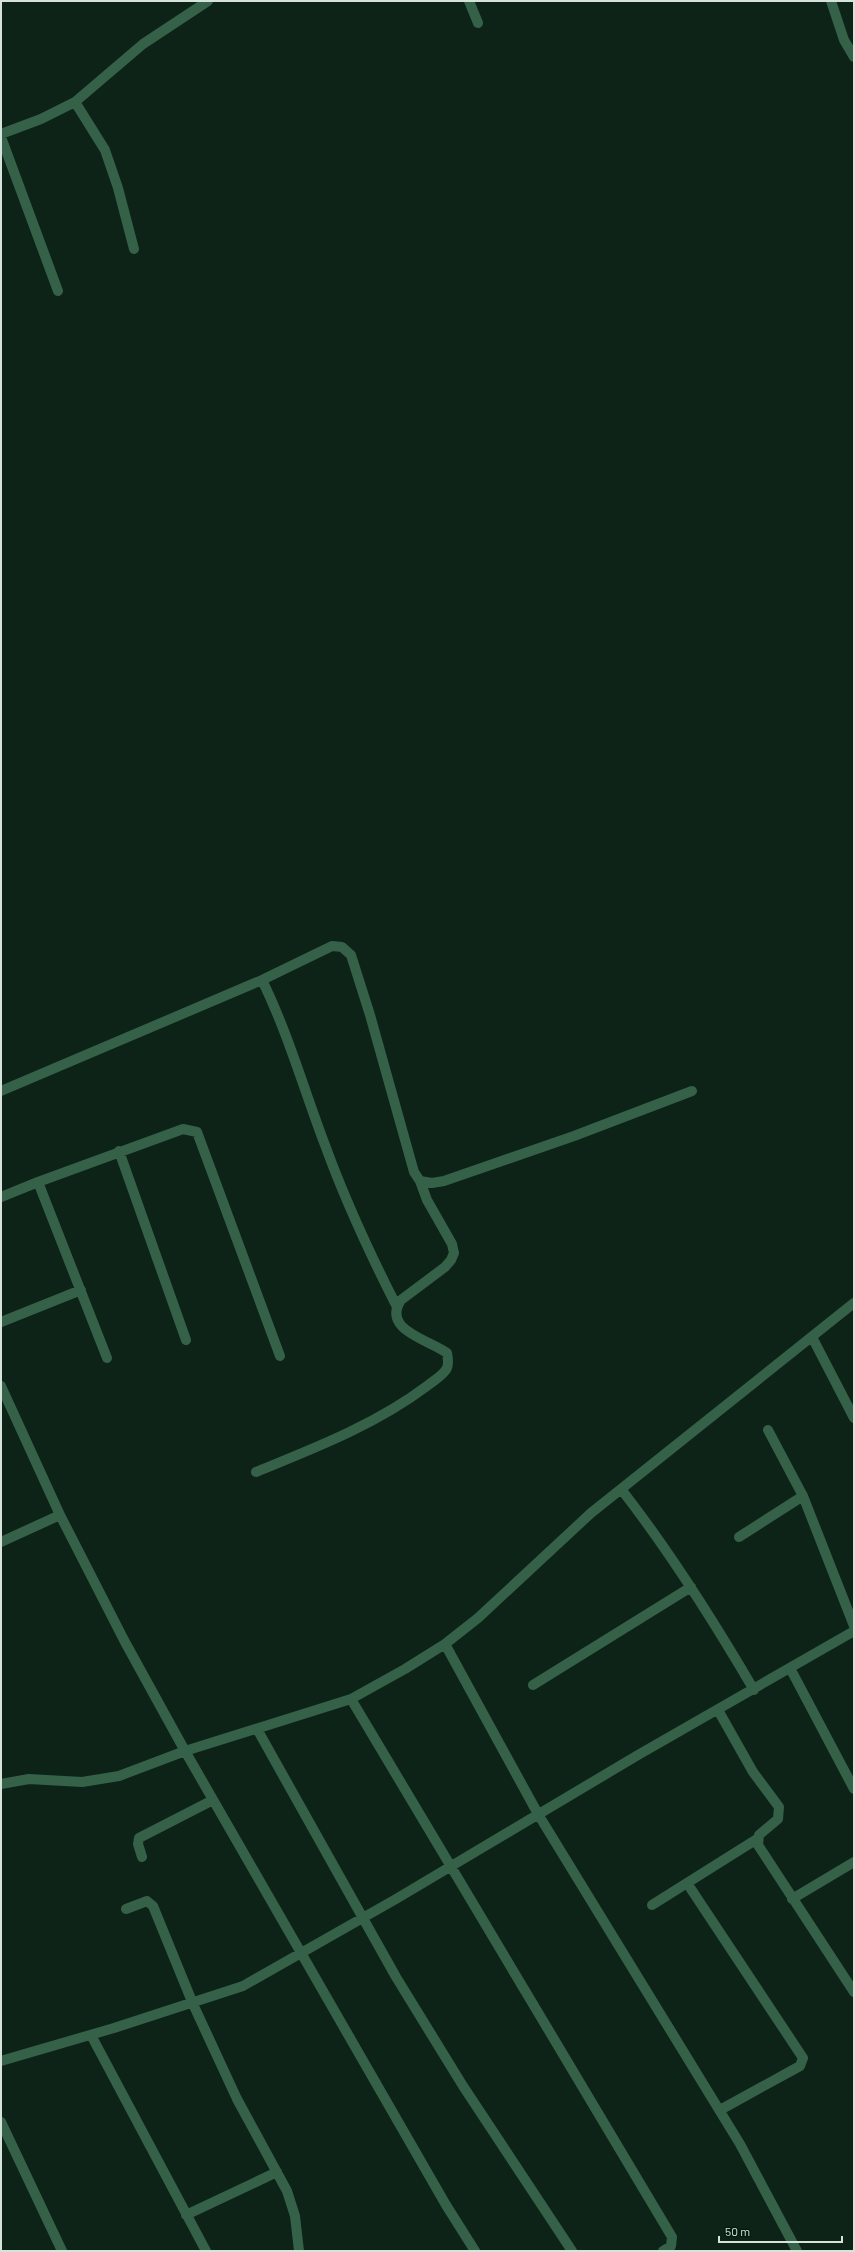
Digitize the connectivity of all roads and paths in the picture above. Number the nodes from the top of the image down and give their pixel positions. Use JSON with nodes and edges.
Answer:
{"nodes":[{"id":1,"x":208,"y":1,"type":"edge"},
{"id":2,"x":469,"y":1,"type":"edge"},
{"id":3,"x":831,"y":1,"type":"edge"},
{"id":4,"x":478,"y":23,"type":"dead end"},
{"id":5,"x":854,"y":57,"type":"edge"},
{"id":6,"x":75,"y":102,"type":"junction"},
{"id":7,"x":1,"y":135,"type":"edge"},
{"id":8,"x":134,"y":249,"type":"dead end"},
{"id":9,"x":58,"y":291,"type":"dead end"},
{"id":10,"x":262,"y":980,"type":"junction"},
{"id":11,"x":1,"y":1091,"type":"edge"},
{"id":12,"x":692,"y":1091,"type":"dead end"},
{"id":13,"x":119,"y":1151,"type":"junction"},
{"id":14,"x":420,"y":1181,"type":"junction"},
{"id":15,"x":38,"y":1182,"type":"junction"},
{"id":16,"x":1,"y":1197,"type":"edge"},
{"id":17,"x":81,"y":1290,"type":"junction"},
{"id":18,"x":854,"y":1303,"type":"edge"},
{"id":19,"x":397,"y":1306,"type":"junction"},
{"id":20,"x":1,"y":1322,"type":"edge"},
{"id":21,"x":812,"y":1337,"type":"junction"},
{"id":22,"x":186,"y":1340,"type":"dead end"},
{"id":23,"x":280,"y":1356,"type":"dead end"},
{"id":24,"x":107,"y":1358,"type":"dead end"},
{"id":25,"x":1,"y":1386,"type":"edge"},
{"id":26,"x":854,"y":1418,"type":"edge"},
{"id":27,"x":768,"y":1430,"type":"dead end"},
{"id":28,"x":256,"y":1472,"type":"dead end"},
{"id":29,"x":621,"y":1490,"type":"junction"},
{"id":30,"x":804,"y":1496,"type":"junction"},
{"id":31,"x":60,"y":1515,"type":"junction"},
{"id":32,"x":738,"y":1537,"type":"dead end"},
{"id":33,"x":1,"y":1542,"type":"edge"},
{"id":34,"x":691,"y":1586,"type":"junction"},
{"id":35,"x":854,"y":1626,"type":"edge"},
{"id":36,"x":854,"y":1631,"type":"edge"},
{"id":37,"x":445,"y":1644,"type":"junction"},
{"id":38,"x":790,"y":1668,"type":"junction"},
{"id":39,"x":533,"y":1686,"type":"dead end"},
{"id":40,"x":754,"y":1690,"type":"junction"},
{"id":41,"x":351,"y":1699,"type":"junction"},
{"id":42,"x":718,"y":1710,"type":"junction"},
{"id":43,"x":257,"y":1728,"type":"junction"},
{"id":44,"x":185,"y":1751,"type":"junction"},
{"id":45,"x":1,"y":1784,"type":"edge"},
{"id":46,"x":854,"y":1789,"type":"edge"},
{"id":47,"x":213,"y":1800,"type":"junction"},
{"id":48,"x":538,"y":1814,"type":"junction"},
{"id":49,"x":757,"y":1839,"type":"junction"},
{"id":50,"x":142,"y":1857,"type":"dead end"},
{"id":51,"x":854,"y":1862,"type":"edge"},
{"id":52,"x":451,"y":1866,"type":"junction"},
{"id":53,"x":687,"y":1883,"type":"junction"},
{"id":54,"x":792,"y":1899,"type":"junction"},
{"id":55,"x":652,"y":1905,"type":"dead end"},
{"id":56,"x":126,"y":1909,"type":"dead end"},
{"id":57,"x":362,"y":1918,"type":"junction"},
{"id":58,"x":302,"y":1954,"type":"junction"},
{"id":59,"x":854,"y":1992,"type":"edge"},
{"id":60,"x":193,"y":2004,"type":"junction"},
{"id":61,"x":91,"y":2035,"type":"junction"},
{"id":62,"x":1,"y":2061,"type":"edge"},
{"id":63,"x":720,"y":2110,"type":"junction"},
{"id":64,"x":1,"y":2122,"type":"edge"},
{"id":65,"x":277,"y":2172,"type":"junction"},
{"id":66,"x":186,"y":2215,"type":"junction"},
{"id":67,"x":62,"y":2251,"type":"edge"},
{"id":68,"x":206,"y":2251,"type":"edge"},
{"id":69,"x":298,"y":2251,"type":"edge"},
{"id":70,"x":475,"y":2251,"type":"edge"},
{"id":71,"x":572,"y":2251,"type":"edge"},
{"id":72,"x":663,"y":2251,"type":"edge"},
{"id":73,"x":797,"y":2251,"type":"edge"}],
"edges":[{"from":1,"to":6,"type":"street"},
{"from":2,"to":4,"type":"street"},
{"from":3,"to":5,"type":"street"},
{"from":6,"to":7,"type":"street"},
{"from":6,"to":8,"type":"street"},
{"from":7,"to":9,"type":"street"},
{"from":10,"to":11,"type":"street"},
{"from":10,"to":14,"type":"street"},
{"from":10,"to":19,"type":"street"},
{"from":12,"to":14,"type":"street"},
{"from":13,"to":15,"type":"street"},
{"from":13,"to":22,"type":"street"},
{"from":13,"to":23,"type":"street"},
{"from":14,"to":19,"type":"street"},
{"from":15,"to":16,"type":"street"},
{"from":15,"to":17,"type":"street"},
{"from":17,"to":20,"type":"street"},
{"from":17,"to":24,"type":"street"},
{"from":18,"to":21,"type":"street"},
{"from":19,"to":28,"type":"street"},
{"from":21,"to":26,"type":"street"},
{"from":21,"to":29,"type":"street"},
{"from":25,"to":31,"type":"street"},
{"from":27,"to":30,"type":"street"},
{"from":29,"to":34,"type":"street"},
{"from":29,"to":37,"type":"street"},
{"from":30,"to":32,"type":"street"},
{"from":30,"to":35,"type":"street"},
{"from":31,"to":33,"type":"street"},
{"from":31,"to":44,"type":"street"},
{"from":34,"to":39,"type":"street"},
{"from":34,"to":40,"type":"street"},
{"from":36,"to":38,"type":"street"},
{"from":37,"to":41,"type":"street"},
{"from":37,"to":48,"type":"street"},
{"from":38,"to":40,"type":"street"},
{"from":38,"to":46,"type":"street"},
{"from":40,"to":42,"type":"street"},
{"from":41,"to":43,"type":"street"},
{"from":41,"to":52,"type":"street"},
{"from":42,"to":48,"type":"street"},
{"from":42,"to":49,"type":"street"},
{"from":43,"to":44,"type":"street"},
{"from":43,"to":57,"type":"street"},
{"from":44,"to":45,"type":"street"},
{"from":44,"to":47,"type":"street"},
{"from":47,"to":50,"type":"street"},
{"from":47,"to":58,"type":"street"},
{"from":48,"to":52,"type":"street"},
{"from":48,"to":63,"type":"street"},
{"from":49,"to":53,"type":"street"},
{"from":49,"to":54,"type":"street"},
{"from":51,"to":54,"type":"street"},
{"from":52,"to":57,"type":"street"},
{"from":52,"to":72,"type":"street"},
{"from":53,"to":55,"type":"street"},
{"from":53,"to":63,"type":"street"},
{"from":54,"to":59,"type":"street"},
{"from":56,"to":60,"type":"street"},
{"from":57,"to":58,"type":"street"},
{"from":57,"to":71,"type":"street"},
{"from":58,"to":60,"type":"street"},
{"from":58,"to":70,"type":"street"},
{"from":60,"to":61,"type":"street"},
{"from":60,"to":65,"type":"street"},
{"from":61,"to":62,"type":"street"},
{"from":61,"to":66,"type":"street"},
{"from":63,"to":73,"type":"street"},
{"from":64,"to":67,"type":"street"},
{"from":65,"to":66,"type":"street"},
{"from":65,"to":69,"type":"street"},
{"from":66,"to":68,"type":"street"}]}
